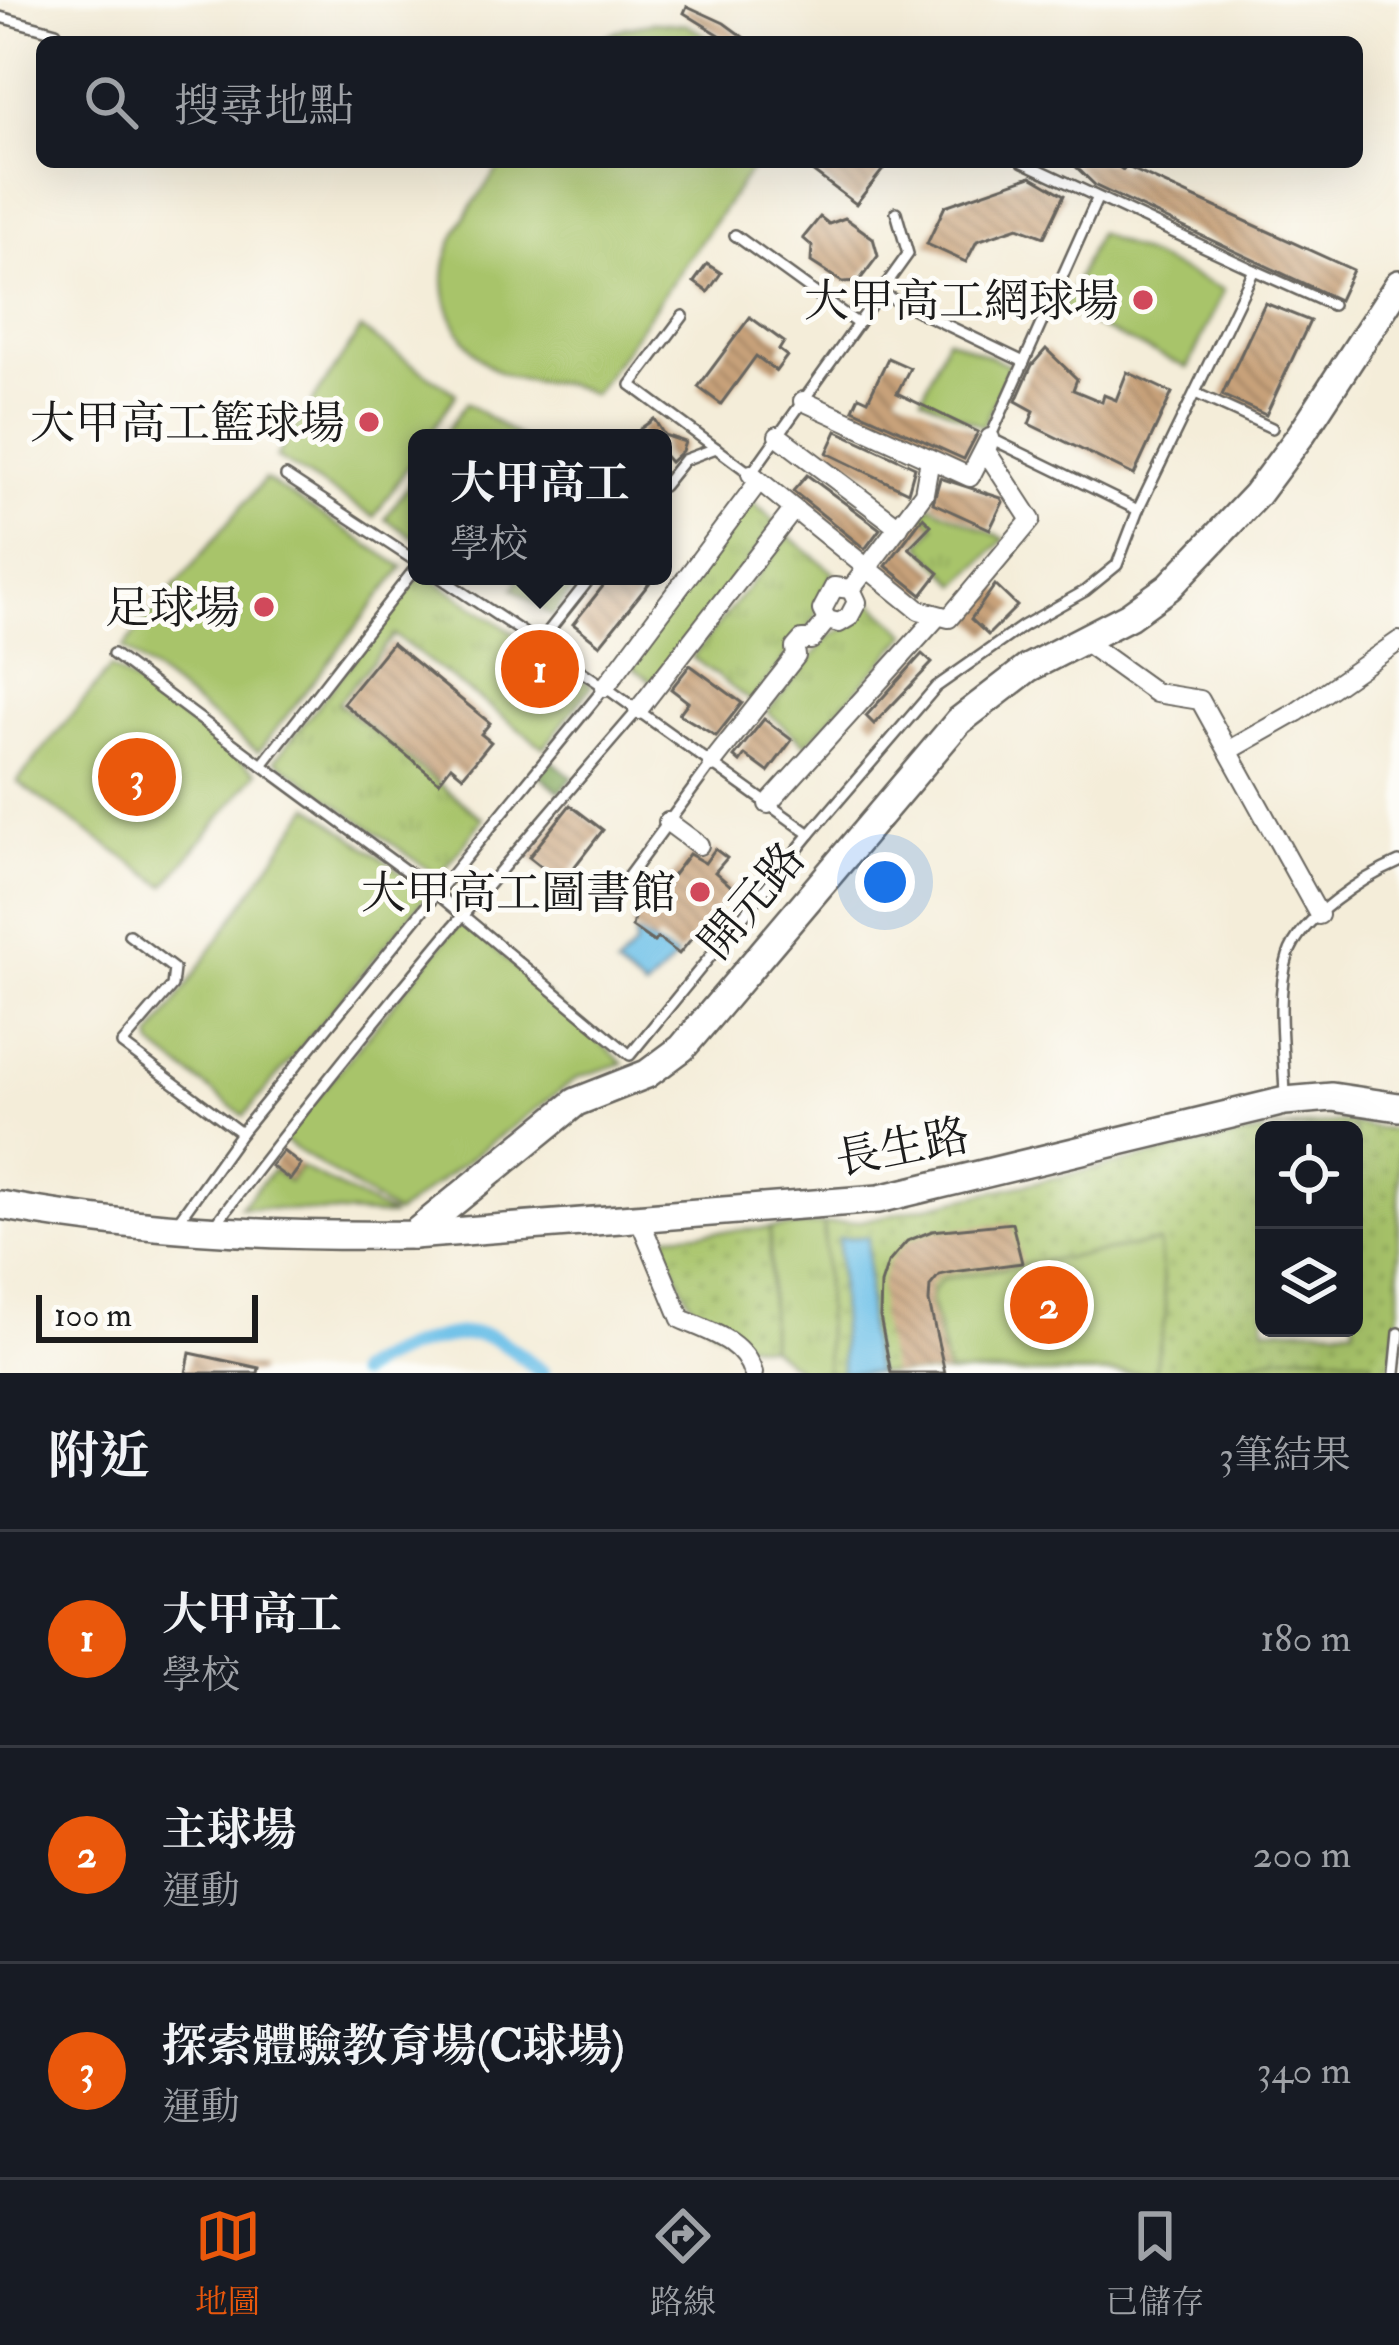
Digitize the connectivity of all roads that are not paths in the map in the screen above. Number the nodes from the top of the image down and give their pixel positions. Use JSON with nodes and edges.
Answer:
{"nodes":[{"id":1,"x":0,"y":17,"type":"edge"},
{"id":2,"x":56,"y":32,"type":"dead end"},
{"id":3,"x":1035,"y":168,"type":"edge"},
{"id":4,"x":1097,"y":199,"type":"junction"},
{"id":5,"x":896,"y":212,"type":"dead end"},
{"id":6,"x":735,"y":235,"type":"dead end"},
{"id":7,"x":1254,"y":270,"type":"junction"},
{"id":8,"x":1399,"y":284,"type":"edge"},
{"id":9,"x":880,"y":293,"type":"junction"},
{"id":10,"x":1332,"y":305,"type":"dead end"},
{"id":11,"x":682,"y":316,"type":"dead end"},
{"id":12,"x":858,"y":324,"type":"junction"},
{"id":13,"x":1024,"y":362,"type":"junction"},
{"id":14,"x":1195,"y":393,"type":"junction"},
{"id":15,"x":803,"y":401,"type":"junction"},
{"id":16,"x":1272,"y":428,"type":"dead end"},
{"id":17,"x":778,"y":436,"type":"junction"},
{"id":18,"x":990,"y":438,"type":"junction"},
{"id":19,"x":716,"y":448,"type":"junction"},
{"id":20,"x":930,"y":459,"type":"junction"},
{"id":21,"x":672,"y":475,"type":"edge"},
{"id":22,"x":286,"y":476,"type":"dead end"},
{"id":23,"x":755,"y":477,"type":"junction"},
{"id":24,"x":794,"y":509,"type":"junction"},
{"id":25,"x":1138,"y":510,"type":"junction"},
{"id":26,"x":898,"y":527,"type":"junction"},
{"id":27,"x":408,"y":558,"type":"edge"},
{"id":28,"x":866,"y":568,"type":"junction"},
{"id":29,"x":408,"y":576,"type":"edge"},
{"id":30,"x":451,"y":585,"type":"edge"},
{"id":31,"x":585,"y":585,"type":"edge"},
{"id":32,"x":937,"y":616,"type":"junction"},
{"id":33,"x":1082,"y":640,"type":"junction"},
{"id":34,"x":1399,"y":641,"type":"edge"},
{"id":35,"x":539,"y":643,"type":"junction"},
{"id":36,"x":113,"y":654,"type":"dead end"},
{"id":37,"x":605,"y":686,"type":"junction"},
{"id":38,"x":638,"y":710,"type":"junction"},
{"id":39,"x":1230,"y":750,"type":"junction"},
{"id":40,"x":712,"y":763,"type":"junction"},
{"id":41,"x":262,"y":764,"type":"junction"},
{"id":42,"x":768,"y":804,"type":"junction"},
{"id":43,"x":668,"y":822,"type":"junction"},
{"id":44,"x":810,"y":834,"type":"junction"},
{"id":45,"x":699,"y":845,"type":"dead end"},
{"id":46,"x":1399,"y":862,"type":"edge"},
{"id":47,"x":436,"y":893,"type":"junction"},
{"id":48,"x":602,"y":911,"type":"dead end"},
{"id":49,"x":462,"y":914,"type":"junction"},
{"id":50,"x":1319,"y":915,"type":"junction"},
{"id":51,"x":129,"y":935,"type":"dead end"},
{"id":52,"x":1285,"y":1101,"type":"junction"},
{"id":53,"x":1399,"y":1107,"type":"edge"},
{"id":54,"x":241,"y":1133,"type":"junction"},
{"id":55,"x":0,"y":1205,"type":"edge"},
{"id":56,"x":639,"y":1219,"type":"junction"},
{"id":57,"x":174,"y":1227,"type":"junction"},
{"id":58,"x":212,"y":1229,"type":"junction"},
{"id":59,"x":413,"y":1235,"type":"junction"},
{"id":60,"x":1399,"y":1333,"type":"edge"},
{"id":61,"x":753,"y":1373,"type":"edge"},
{"id":62,"x":1395,"y":1373,"type":"edge"}],
"edges":[{"from":1,"to":2,"type":"lane"},
{"from":3,"to":4,"type":"lane"},
{"from":4,"to":7,"type":"lane"},
{"from":4,"to":13,"type":"lane"},
{"from":5,"to":9,"type":"lane"},
{"from":6,"to":12,"type":"lane"},
{"from":7,"to":10,"type":"lane"},
{"from":7,"to":14,"type":"lane"},
{"from":8,"to":33,"type":"street","name":"開元路"},
{"from":9,"to":12,"type":"lane"},
{"from":9,"to":13,"type":"lane"},
{"from":11,"to":19,"type":"lane"},
{"from":12,"to":15,"type":"lane"},
{"from":13,"to":18,"type":"lane"},
{"from":14,"to":16,"type":"lane"},
{"from":14,"to":25,"type":"lane"},
{"from":15,"to":17,"type":"lane"},
{"from":15,"to":20,"type":"street"},
{"from":17,"to":23,"type":"lane"},
{"from":17,"to":26,"type":"street"},
{"from":18,"to":20,"type":"street"},
{"from":18,"to":25,"type":"lane"},
{"from":18,"to":32,"type":"street"},
{"from":19,"to":21,"type":"lane"},
{"from":19,"to":23,"type":"lane"},
{"from":20,"to":26,"type":"street"},
{"from":22,"to":27,"type":"lane"},
{"from":23,"to":24,"type":"street"},
{"from":23,"to":37,"type":"street"},
{"from":24,"to":28,"type":"street"},
{"from":24,"to":38,"type":"street"},
{"from":25,"to":44,"type":"lane"},
{"from":26,"to":28,"type":"street"},
{"from":28,"to":32,"type":"street"},
{"from":28,"to":40,"type":"street"},
{"from":29,"to":41,"type":"lane"},
{"from":30,"to":35,"type":"lane"},
{"from":31,"to":35,"type":"lane"},
{"from":32,"to":42,"type":"street"},
{"from":33,"to":39,"type":"street"},
{"from":33,"to":59,"type":"street","name":"開元路"},
{"from":34,"to":39,"type":"street"},
{"from":35,"to":37,"type":"lane"},
{"from":36,"to":41,"type":"lane"},
{"from":37,"to":38,"type":"lane"},
{"from":37,"to":47,"type":"lane"},
{"from":38,"to":40,"type":"lane"},
{"from":38,"to":49,"type":"lane"},
{"from":39,"to":50,"type":"street"},
{"from":40,"to":42,"type":"lane"},
{"from":40,"to":43,"type":"lane"},
{"from":41,"to":47,"type":"lane"},
{"from":42,"to":44,"type":"lane"},
{"from":43,"to":45,"type":"street"},
{"from":43,"to":48,"type":"lane"},
{"from":44,"to":49,"type":"lane"},
{"from":46,"to":50,"type":"lane"},
{"from":47,"to":49,"type":"lane"},
{"from":47,"to":54,"type":"lane"},
{"from":49,"to":58,"type":"lane"},
{"from":50,"to":52,"type":"lane"},
{"from":51,"to":54,"type":"lane"},
{"from":52,"to":53,"type":"street","name":"長生路"},
{"from":52,"to":56,"type":"street","name":"長生路"},
{"from":54,"to":57,"type":"lane"},
{"from":55,"to":57,"type":"street"},
{"from":56,"to":59,"type":"street","name":"長生路"},
{"from":56,"to":61,"type":"street"},
{"from":57,"to":58,"type":"street"},
{"from":58,"to":59,"type":"street"},
{"from":60,"to":62,"type":"lane"}]}
